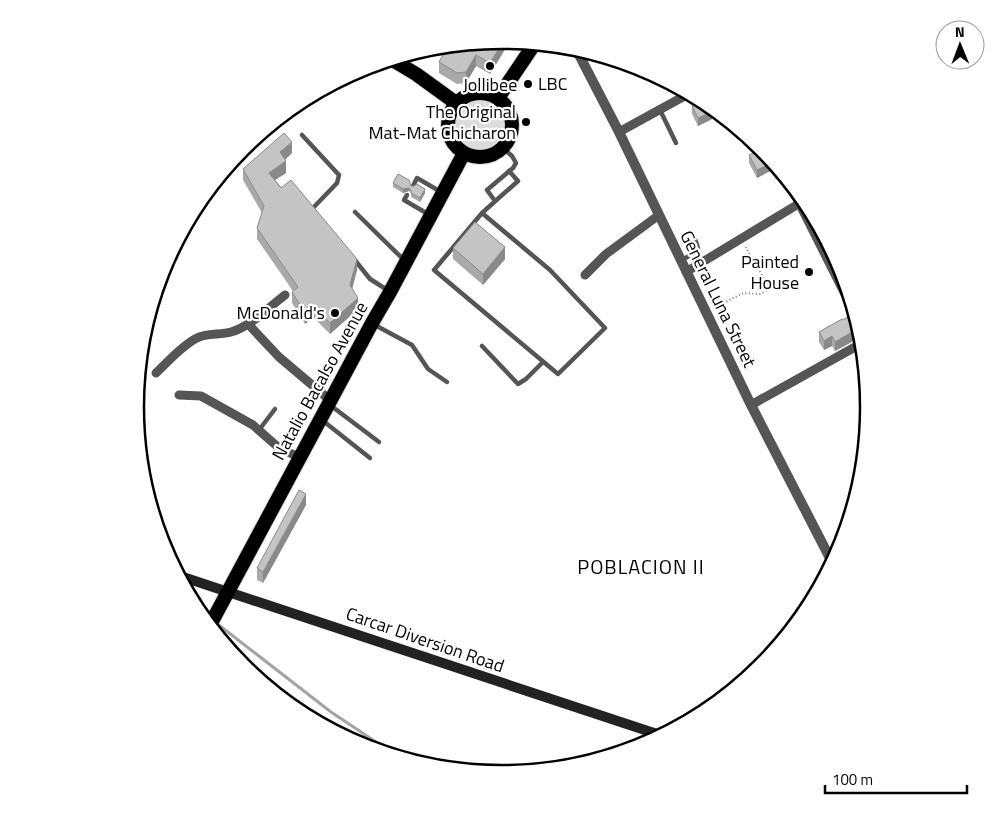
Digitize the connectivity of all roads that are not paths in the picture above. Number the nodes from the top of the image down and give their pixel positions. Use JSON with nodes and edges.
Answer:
{"nodes":[{"id":1,"x":530,"y":50,"type":"edge"},
{"id":2,"x":581,"y":58,"type":"edge"},
{"id":3,"x":400,"y":64,"type":"edge"},
{"id":4,"x":682,"y":97,"type":"edge"},
{"id":5,"x":498,"y":98,"type":"junction"},
{"id":6,"x":456,"y":103,"type":"junction"},
{"id":7,"x":660,"y":110,"type":"junction"},
{"id":8,"x":619,"y":132,"type":"junction"},
{"id":9,"x":302,"y":135,"type":"dead end"},
{"id":10,"x":676,"y":142,"type":"dead end"},
{"id":11,"x":503,"y":148,"type":"junction"},
{"id":12,"x":464,"y":153,"type":"junction"},
{"id":13,"x":509,"y":171,"type":"junction"},
{"id":14,"x":412,"y":186,"type":"edge"},
{"id":15,"x":442,"y":193,"type":"junction"},
{"id":16,"x":407,"y":195,"type":"dead end"},
{"id":17,"x":307,"y":201,"type":"edge"},
{"id":18,"x":495,"y":201,"type":"junction"},
{"id":19,"x":799,"y":205,"type":"edge"},
{"id":20,"x":313,"y":208,"type":"junction"},
{"id":21,"x":355,"y":212,"type":"dead end"},
{"id":22,"x":482,"y":213,"type":"junction"},
{"id":23,"x":318,"y":215,"type":"edge"},
{"id":24,"x":659,"y":215,"type":"junction"},
{"id":25,"x":430,"y":216,"type":"junction"},
{"id":26,"x":695,"y":239,"type":"dead end"},
{"id":27,"x":353,"y":257,"type":"edge"},
{"id":28,"x":681,"y":260,"type":"junction"},
{"id":29,"x":406,"y":262,"type":"junction"},
{"id":30,"x":686,"y":272,"type":"junction"},
{"id":31,"x":585,"y":275,"type":"dead end"},
{"id":32,"x":390,"y":292,"type":"junction"},
{"id":33,"x":285,"y":295,"type":"dead end"},
{"id":34,"x":372,"y":323,"type":"junction"},
{"id":35,"x":248,"y":324,"type":"junction"},
{"id":36,"x":482,"y":346,"type":"dead end"},
{"id":37,"x":856,"y":347,"type":"edge"},
{"id":38,"x":543,"y":362,"type":"junction"},
{"id":39,"x":156,"y":373,"type":"dead end"},
{"id":40,"x":447,"y":382,"type":"dead end"},
{"id":41,"x":179,"y":394,"type":"dead end"},
{"id":42,"x":330,"y":402,"type":"junction"},
{"id":43,"x":752,"y":405,"type":"junction"},
{"id":44,"x":275,"y":409,"type":"dead end"},
{"id":45,"x":321,"y":419,"type":"junction"},
{"id":46,"x":259,"y":430,"type":"junction"},
{"id":47,"x":379,"y":442,"type":"dead end"},
{"id":48,"x":299,"y":457,"type":"junction"},
{"id":49,"x":370,"y":458,"type":"dead end"},
{"id":50,"x":829,"y":556,"type":"edge"},
{"id":51,"x":187,"y":577,"type":"edge"},
{"id":52,"x":229,"y":591,"type":"junction"},
{"id":53,"x":213,"y":620,"type":"edge"},
{"id":54,"x":653,"y":733,"type":"edge"}],
"edges":[{"from":1,"to":5,"type":"highway"},
{"from":2,"to":8,"type":"street","name":"General Luna Street"},
{"from":3,"to":6,"type":"highway"},
{"from":4,"to":7,"type":"street"},
{"from":5,"to":6,"type":"highway"},
{"from":5,"to":11,"type":"highway"},
{"from":6,"to":12,"type":"highway"},
{"from":7,"to":8,"type":"street"},
{"from":7,"to":10,"type":"lane"},
{"from":8,"to":24,"type":"street","name":"General Luna Street"},
{"from":9,"to":20,"type":"lane"},
{"from":11,"to":12,"type":"highway"},
{"from":11,"to":13,"type":"lane"},
{"from":12,"to":15,"type":"highway","name":"Natalio Bacalso Avenue"},
{"from":13,"to":18,"type":"lane"},
{"from":13,"to":18,"type":"lane"},
{"from":14,"to":15,"type":"lane"},
{"from":15,"to":25,"type":"highway","name":"Natalio Bacalso Avenue"},
{"from":16,"to":25,"type":"lane"},
{"from":17,"to":20,"type":"lane"},
{"from":18,"to":22,"type":"lane"},
{"from":19,"to":30,"type":"street"},
{"from":20,"to":23,"type":"lane"},
{"from":21,"to":29,"type":"lane"},
{"from":22,"to":38,"type":"lane"},
{"from":22,"to":38,"type":"lane"},
{"from":24,"to":28,"type":"street","name":"General Luna Street"},
{"from":24,"to":31,"type":"street"},
{"from":25,"to":29,"type":"highway","name":"Natalio Bacalso Avenue"},
{"from":26,"to":28,"type":"lane"},
{"from":27,"to":32,"type":"lane"},
{"from":28,"to":30,"type":"street","name":"General Luna Street"},
{"from":29,"to":32,"type":"highway","name":"Natalio Bacalso Avenue"},
{"from":30,"to":43,"type":"street","name":"General Luna Street"},
{"from":32,"to":34,"type":"highway","name":"Natalio Bacalso Avenue"},
{"from":33,"to":35,"type":"street"},
{"from":34,"to":40,"type":"lane"},
{"from":34,"to":42,"type":"highway","name":"Natalio Bacalso Avenue"},
{"from":35,"to":39,"type":"street"},
{"from":35,"to":42,"type":"street"},
{"from":36,"to":38,"type":"lane"},
{"from":37,"to":43,"type":"street"},
{"from":41,"to":46,"type":"street"},
{"from":42,"to":45,"type":"highway","name":"Natalio Bacalso Avenue"},
{"from":42,"to":47,"type":"lane"},
{"from":43,"to":50,"type":"street","name":"General Luna Street"},
{"from":44,"to":46,"type":"lane"},
{"from":45,"to":48,"type":"highway","name":"Natalio Bacalso Avenue"},
{"from":45,"to":49,"type":"lane"},
{"from":46,"to":48,"type":"street"},
{"from":48,"to":52,"type":"highway","name":"Natalio Bacalso Avenue"},
{"from":51,"to":52,"type":"main road","name":"Carcar Diversion Road"},
{"from":52,"to":53,"type":"highway","name":"Natalio Bacalso Avenue"},
{"from":52,"to":54,"type":"main road","name":"Carcar Diversion Road"}]}
